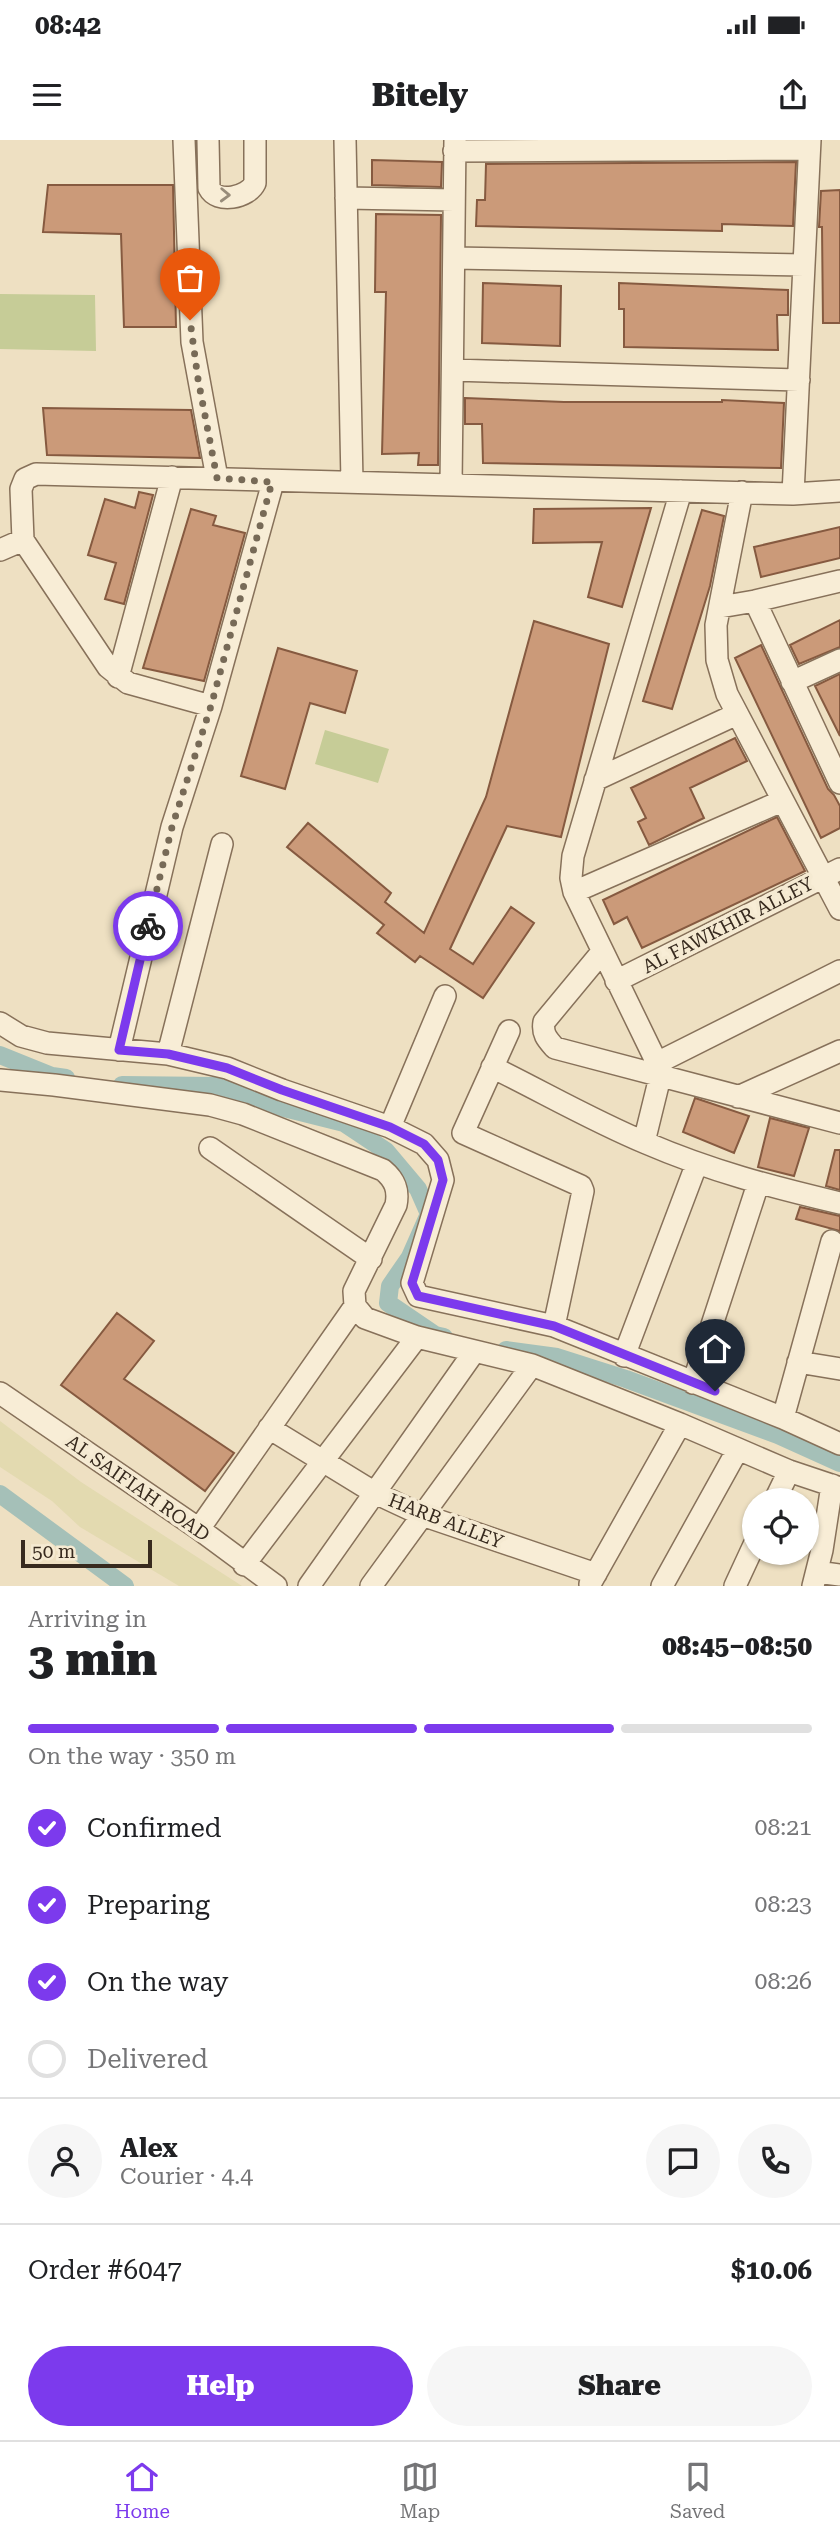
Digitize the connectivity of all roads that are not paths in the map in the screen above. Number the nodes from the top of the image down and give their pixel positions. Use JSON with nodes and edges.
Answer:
{"nodes":[{"id":1,"x":184,"y":140,"type":"edge"},
{"id":2,"x":208,"y":140,"type":"edge"},
{"id":3,"x":255,"y":140,"type":"edge"},
{"id":4,"x":345,"y":140,"type":"edge"},
{"id":5,"x":810,"y":145,"type":"edge"},
{"id":6,"x":455,"y":146,"type":"edge"},
{"id":7,"x":346,"y":198,"type":"junction"},
{"id":8,"x":454,"y":200,"type":"junction"},
{"id":9,"x":454,"y":258,"type":"junction"},
{"id":10,"x":804,"y":265,"type":"junction"},
{"id":11,"x":453,"y":370,"type":"junction"},
{"id":12,"x":799,"y":380,"type":"junction"},
{"id":13,"x":172,"y":477,"type":"junction"},
{"id":14,"x":217,"y":478,"type":"junction"},
{"id":15,"x":272,"y":482,"type":"junction"},
{"id":16,"x":352,"y":482,"type":"junction"},
{"id":17,"x":452,"y":485,"type":"junction"},
{"id":18,"x":681,"y":491,"type":"junction"},
{"id":19,"x":840,"y":491,"type":"edge"},
{"id":20,"x":742,"y":492,"type":"junction"},
{"id":21,"x":793,"y":494,"type":"junction"},
{"id":22,"x":23,"y":540,"type":"junction"},
{"id":23,"x":0,"y":550,"type":"edge"},
{"id":24,"x":840,"y":581,"type":"edge"},
{"id":25,"x":755,"y":601,"type":"junction"},
{"id":26,"x":720,"y":607,"type":"junction"},
{"id":27,"x":840,"y":660,"type":"edge"},
{"id":28,"x":118,"y":677,"type":"junction"},
{"id":29,"x":792,"y":682,"type":"junction"},
{"id":30,"x":211,"y":706,"type":"junction"},
{"id":31,"x":737,"y":714,"type":"junction"},
{"id":32,"x":595,"y":780,"type":"junction"},
{"id":33,"x":840,"y":783,"type":"edge"},
{"id":34,"x":782,"y":800,"type":"junction"},
{"id":35,"x":222,"y":844,"type":"dead end"},
{"id":36,"x":832,"y":873,"type":"edge"},
{"id":37,"x":574,"y":892,"type":"junction"},
{"id":38,"x":840,"y":909,"type":"edge"},
{"id":39,"x":602,"y":952,"type":"junction"},
{"id":40,"x":840,"y":971,"type":"edge"},
{"id":41,"x":616,"y":981,"type":"junction"},
{"id":42,"x":445,"y":996,"type":"dead end"},
{"id":43,"x":0,"y":1023,"type":"edge"},
{"id":44,"x":509,"y":1031,"type":"dead end"},
{"id":45,"x":119,"y":1050,"type":"junction"},
{"id":46,"x":840,"y":1051,"type":"edge"},
{"id":47,"x":168,"y":1054,"type":"junction"},
{"id":48,"x":492,"y":1066,"type":"junction"},
{"id":49,"x":659,"y":1070,"type":"junction"},
{"id":50,"x":0,"y":1080,"type":"edge"},
{"id":51,"x":738,"y":1097,"type":"junction"},
{"id":52,"x":840,"y":1124,"type":"edge"},
{"id":53,"x":390,"y":1127,"type":"junction"},
{"id":54,"x":644,"y":1142,"type":"junction"},
{"id":55,"x":210,"y":1148,"type":"dead end"},
{"id":56,"x":697,"y":1163,"type":"junction"},
{"id":57,"x":758,"y":1184,"type":"junction"},
{"id":58,"x":840,"y":1203,"type":"edge"},
{"id":59,"x":832,"y":1241,"type":"dead end"},
{"id":60,"x":371,"y":1259,"type":"junction"},
{"id":61,"x":355,"y":1306,"type":"junction"},
{"id":62,"x":554,"y":1326,"type":"junction"},
{"id":63,"x":417,"y":1337,"type":"junction"},
{"id":64,"x":474,"y":1352,"type":"junction"},
{"id":65,"x":624,"y":1356,"type":"junction"},
{"id":66,"x":798,"y":1362,"type":"junction"},
{"id":67,"x":531,"y":1365,"type":"junction"},
{"id":68,"x":840,"y":1369,"type":"edge"},
{"id":69,"x":693,"y":1382,"type":"junction"},
{"id":70,"x":0,"y":1393,"type":"edge"},
{"id":71,"x":783,"y":1418,"type":"junction"},
{"id":72,"x":680,"y":1424,"type":"junction"},
{"id":73,"x":269,"y":1428,"type":"junction"},
{"id":74,"x":840,"y":1444,"type":"edge"},
{"id":75,"x":738,"y":1449,"type":"junction"},
{"id":76,"x":323,"y":1461,"type":"junction"},
{"id":77,"x":789,"y":1471,"type":"junction"},
{"id":78,"x":836,"y":1487,"type":"edge"},
{"id":79,"x":781,"y":1488,"type":"edge"},
{"id":80,"x":375,"y":1493,"type":"junction"},
{"id":81,"x":422,"y":1515,"type":"junction"},
{"id":82,"x":199,"y":1529,"type":"junction"},
{"id":83,"x":244,"y":1565,"type":"junction"},
{"id":84,"x":745,"y":1565,"type":"edge"},
{"id":85,"x":840,"y":1575,"type":"edge"},
{"id":86,"x":815,"y":1579,"type":"edge"},
{"id":87,"x":593,"y":1580,"type":"edge"},
{"id":88,"x":275,"y":1586,"type":"edge"},
{"id":89,"x":309,"y":1586,"type":"edge"},
{"id":90,"x":371,"y":1586,"type":"edge"},
{"id":91,"x":663,"y":1586,"type":"edge"},
{"id":92,"x":735,"y":1586,"type":"edge"}],
"edges":[{"from":1,"to":14,"type":"street"},
{"from":2,"to":3,"type":"street","one_way":true},
{"from":4,"to":7,"type":"street"},
{"from":5,"to":6,"type":"street"},
{"from":5,"to":10,"type":"street"},
{"from":6,"to":8,"type":"street"},
{"from":7,"to":8,"type":"street"},
{"from":7,"to":16,"type":"street"},
{"from":8,"to":9,"type":"street"},
{"from":9,"to":10,"type":"street"},
{"from":9,"to":11,"type":"street"},
{"from":10,"to":12,"type":"street"},
{"from":11,"to":12,"type":"street"},
{"from":11,"to":17,"type":"street"},
{"from":12,"to":21,"type":"street"},
{"from":13,"to":14,"type":"street"},
{"from":13,"to":22,"type":"street"},
{"from":13,"to":28,"type":"street"},
{"from":14,"to":15,"type":"street"},
{"from":15,"to":16,"type":"street"},
{"from":15,"to":30,"type":"street"},
{"from":16,"to":17,"type":"street"},
{"from":17,"to":18,"type":"street"},
{"from":18,"to":20,"type":"street"},
{"from":18,"to":32,"type":"street"},
{"from":19,"to":21,"type":"street"},
{"from":20,"to":21,"type":"street"},
{"from":20,"to":26,"type":"street"},
{"from":22,"to":23,"type":"street"},
{"from":22,"to":28,"type":"street"},
{"from":24,"to":25,"type":"street"},
{"from":25,"to":26,"type":"street"},
{"from":25,"to":29,"type":"street"},
{"from":26,"to":31,"type":"street"},
{"from":27,"to":29,"type":"street"},
{"from":28,"to":30,"type":"street"},
{"from":29,"to":33,"type":"street"},
{"from":30,"to":45,"type":"street"},
{"from":31,"to":32,"type":"street"},
{"from":31,"to":34,"type":"street"},
{"from":32,"to":37,"type":"street"},
{"from":34,"to":36,"type":"street"},
{"from":34,"to":37,"type":"street"},
{"from":35,"to":47,"type":"street"},
{"from":36,"to":38,"type":"street"},
{"from":36,"to":41,"type":"street","name":"AL FAWKHIR ALLEY"},
{"from":37,"to":39,"type":"street"},
{"from":39,"to":41,"type":"street"},
{"from":39,"to":49,"type":"street"},
{"from":40,"to":49,"type":"street"},
{"from":41,"to":49,"type":"street"},
{"from":42,"to":53,"type":"street"},
{"from":43,"to":45,"type":"street"},
{"from":44,"to":48,"type":"street"},
{"from":45,"to":47,"type":"street"},
{"from":46,"to":51,"type":"street"},
{"from":47,"to":53,"type":"street"},
{"from":48,"to":54,"type":"street"},
{"from":48,"to":62,"type":"street"},
{"from":49,"to":51,"type":"street"},
{"from":49,"to":54,"type":"street"},
{"from":50,"to":60,"type":"street"},
{"from":51,"to":52,"type":"street"},
{"from":53,"to":62,"type":"street"},
{"from":54,"to":56,"type":"street"},
{"from":55,"to":60,"type":"street"},
{"from":56,"to":57,"type":"street"},
{"from":56,"to":65,"type":"street"},
{"from":57,"to":58,"type":"street"},
{"from":57,"to":69,"type":"street"},
{"from":59,"to":66,"type":"street"},
{"from":60,"to":61,"type":"street"},
{"from":61,"to":63,"type":"street"},
{"from":61,"to":73,"type":"street"},
{"from":62,"to":65,"type":"street"},
{"from":63,"to":64,"type":"street"},
{"from":63,"to":76,"type":"street"},
{"from":64,"to":67,"type":"street"},
{"from":64,"to":80,"type":"street"},
{"from":65,"to":69,"type":"street"},
{"from":66,"to":68,"type":"street"},
{"from":66,"to":71,"type":"street"},
{"from":67,"to":72,"type":"street"},
{"from":67,"to":81,"type":"street"},
{"from":69,"to":71,"type":"street"},
{"from":70,"to":82,"type":"street","name":"AL SAIFIAH ROAD"},
{"from":71,"to":74,"type":"street"},
{"from":72,"to":75,"type":"street"},
{"from":72,"to":87,"type":"street"},
{"from":73,"to":76,"type":"street","name":"HARB ALLEY"},
{"from":73,"to":82,"type":"street"},
{"from":75,"to":77,"type":"street"},
{"from":75,"to":91,"type":"street"},
{"from":76,"to":80,"type":"street","name":"HARB ALLEY"},
{"from":76,"to":83,"type":"street"},
{"from":77,"to":78,"type":"street"},
{"from":77,"to":79,"type":"street"},
{"from":78,"to":86,"type":"street"},
{"from":80,"to":81,"type":"street","name":"HARB ALLEY"},
{"from":80,"to":89,"type":"street"},
{"from":81,"to":87,"type":"street","name":"HARB ALLEY"},
{"from":81,"to":90,"type":"street"},
{"from":82,"to":83,"type":"street","name":"AL SAIFIAH ROAD"},
{"from":83,"to":88,"type":"street","name":"AL SAIFIAH ROAD"},
{"from":84,"to":92,"type":"street"},
{"from":85,"to":86,"type":"street"}]}
